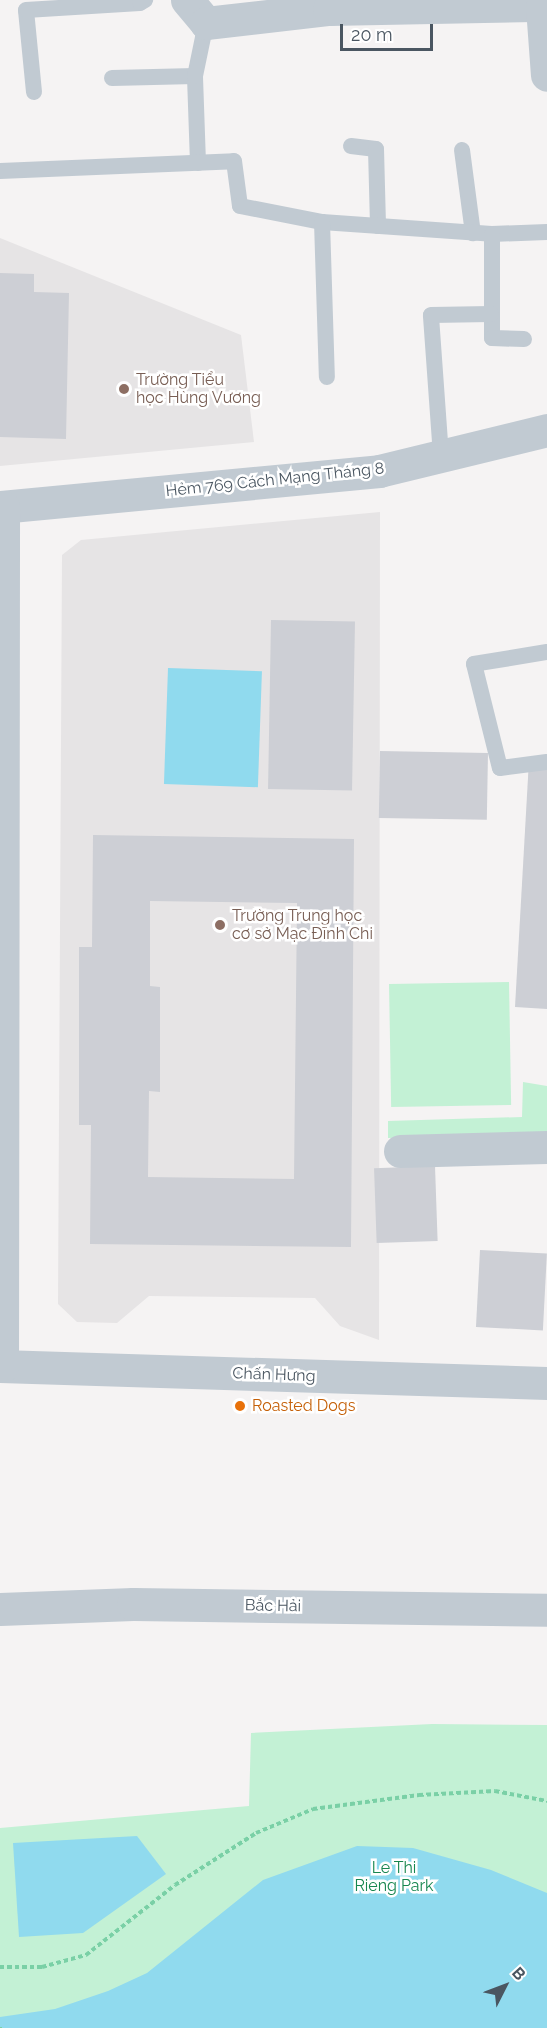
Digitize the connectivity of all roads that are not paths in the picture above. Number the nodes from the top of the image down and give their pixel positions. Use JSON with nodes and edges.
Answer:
{"nodes":[{"id":1,"x":145,"y":0,"type":"edge"},
{"id":2,"x":80,"y":3,"type":"edge"},
{"id":3,"x":545,"y":6,"type":"edge"},
{"id":4,"x":197,"y":12,"type":"edge"},
{"id":5,"x":547,"y":75,"type":"edge"},
{"id":6,"x":195,"y":76,"type":"junction"},
{"id":7,"x":112,"y":78,"type":"dead end"},
{"id":8,"x":34,"y":93,"type":"dead end"},
{"id":9,"x":351,"y":146,"type":"dead end"},
{"id":10,"x":462,"y":150,"type":"dead end"},
{"id":11,"x":198,"y":163,"type":"junction"},
{"id":12,"x":0,"y":171,"type":"edge"},
{"id":13,"x":322,"y":222,"type":"junction"},
{"id":14,"x":378,"y":226,"type":"junction"},
{"id":15,"x":547,"y":232,"type":"edge"},
{"id":16,"x":473,"y":233,"type":"junction"},
{"id":17,"x":492,"y":234,"type":"junction"},
{"id":18,"x":491,"y":314,"type":"junction"},
{"id":19,"x":524,"y":339,"type":"dead end"},
{"id":20,"x":327,"y":377,"type":"dead end"},
{"id":21,"x":547,"y":430,"type":"edge"},
{"id":22,"x":441,"y":456,"type":"junction"},
{"id":23,"x":1,"y":507,"type":"edge"},
{"id":24,"x":547,"y":652,"type":"edge"},
{"id":25,"x":547,"y":762,"type":"edge"},
{"id":26,"x":1,"y":998,"type":"edge"},
{"id":27,"x":547,"y":1147,"type":"edge"},
{"id":28,"x":400,"y":1150,"type":"dead end"},
{"id":29,"x":1,"y":1366,"type":"edge"},
{"id":30,"x":547,"y":1383,"type":"edge"},
{"id":31,"x":0,"y":1609,"type":"edge"},
{"id":32,"x":547,"y":1610,"type":"edge"}],
"edges":[{"from":1,"to":2,"type":"lane"},
{"from":2,"to":8,"type":"lane"},
{"from":3,"to":4,"type":"street"},
{"from":3,"to":5,"type":"street"},
{"from":4,"to":6,"type":"lane"},
{"from":6,"to":7,"type":"lane"},
{"from":6,"to":11,"type":"lane"},
{"from":9,"to":14,"type":"lane"},
{"from":10,"to":16,"type":"lane"},
{"from":11,"to":12,"type":"lane"},
{"from":11,"to":13,"type":"lane"},
{"from":13,"to":14,"type":"lane"},
{"from":13,"to":20,"type":"lane"},
{"from":14,"to":16,"type":"lane"},
{"from":15,"to":17,"type":"lane"},
{"from":16,"to":17,"type":"lane"},
{"from":17,"to":18,"type":"lane"},
{"from":18,"to":19,"type":"lane"},
{"from":18,"to":22,"type":"lane"},
{"from":21,"to":22,"type":"street","name":"Hẻm 769 Cách Mạng Tháng 8"},
{"from":22,"to":23,"type":"street","name":"Hẻm 769 Cách Mạng Tháng 8"},
{"from":23,"to":26,"type":"street"},
{"from":24,"to":25,"type":"lane"},
{"from":26,"to":29,"type":"street"},
{"from":27,"to":28,"type":"street"},
{"from":29,"to":30,"type":"street","name":"Chấn Hưng"},
{"from":31,"to":32,"type":"street","name":"Bắc Hải"}]}
